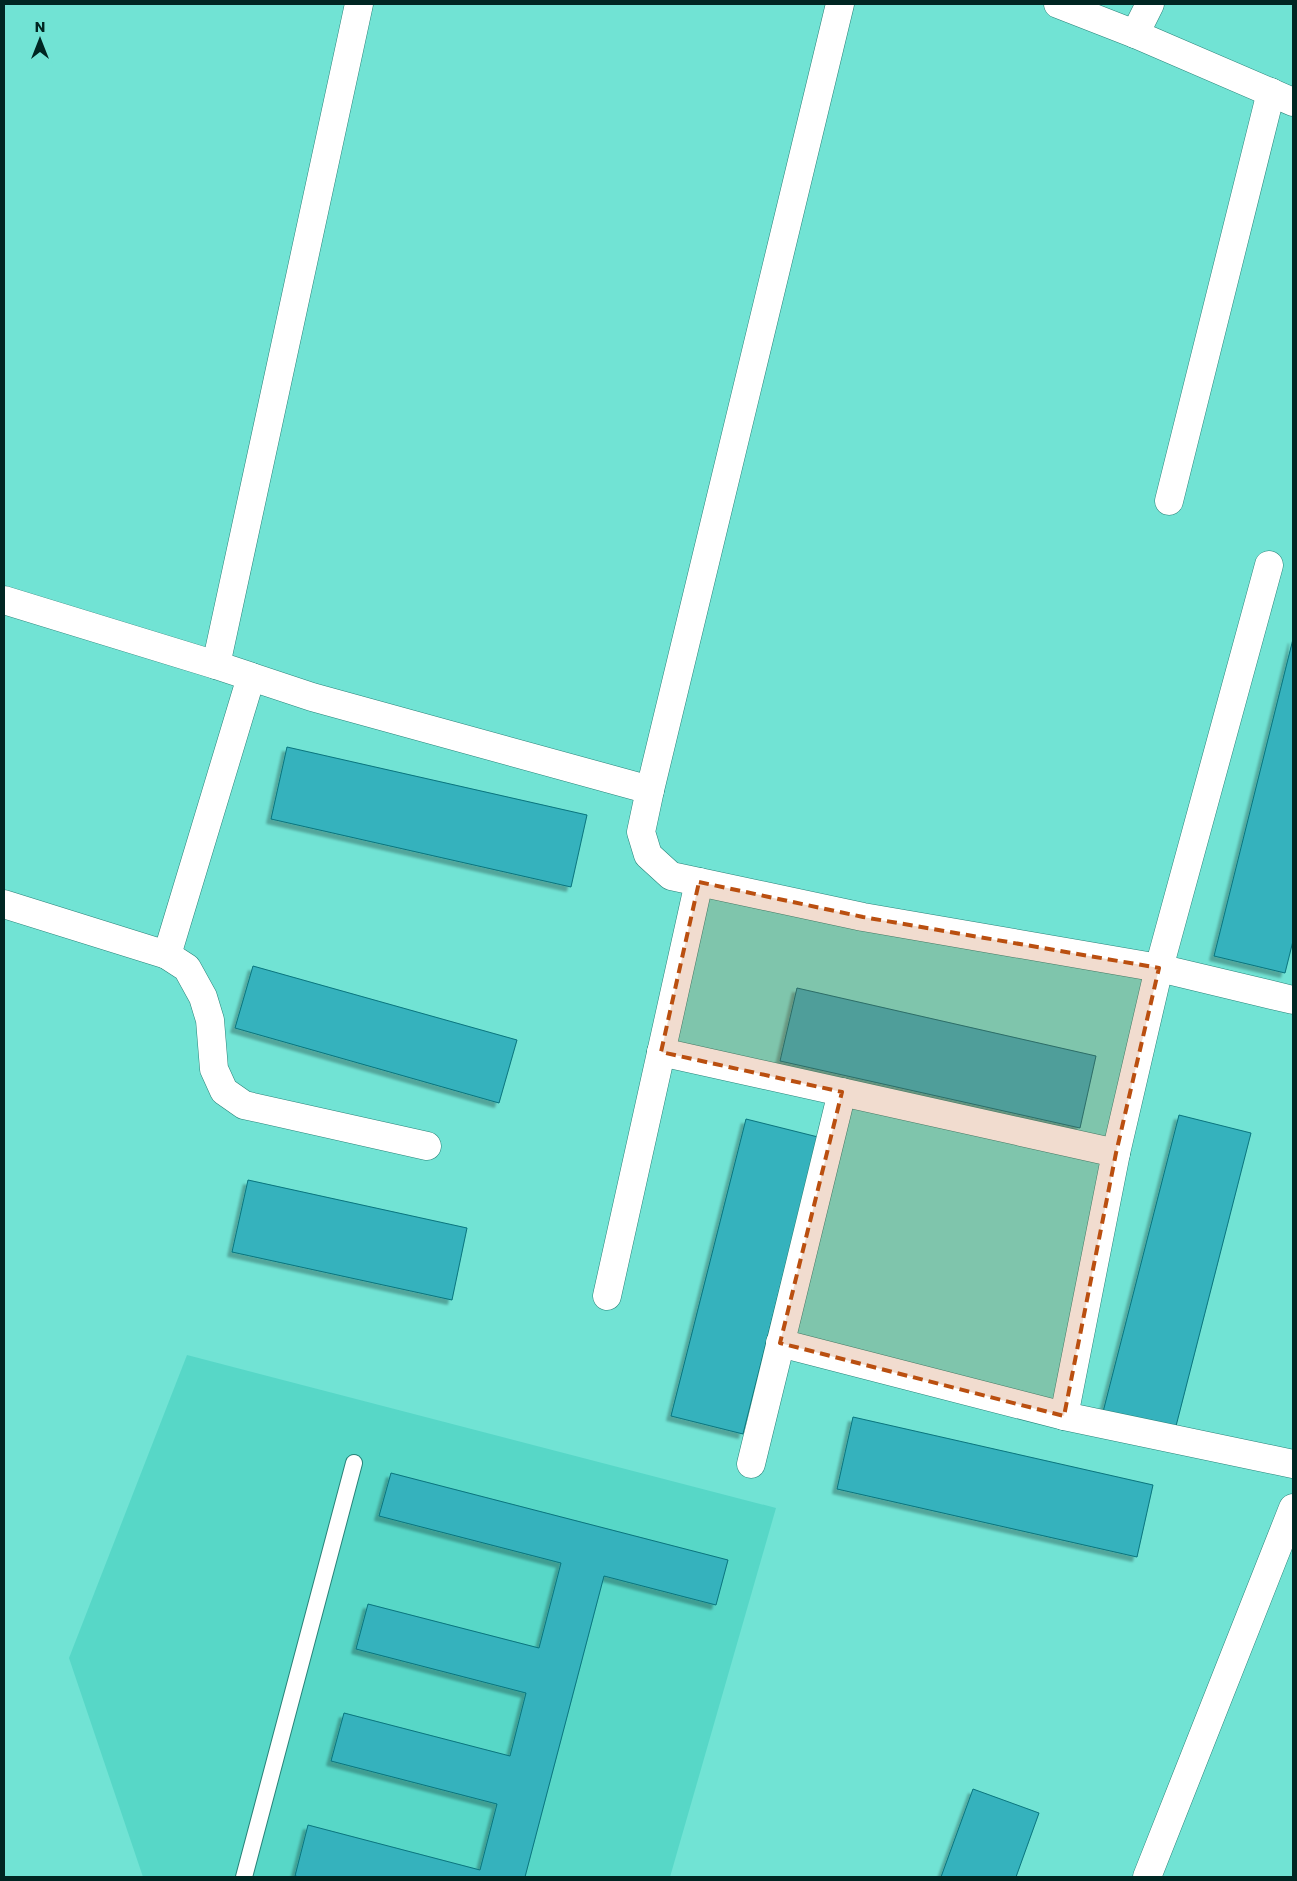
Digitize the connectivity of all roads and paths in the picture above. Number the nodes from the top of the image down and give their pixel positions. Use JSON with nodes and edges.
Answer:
{"nodes":[{"id":1,"x":359,"y":4,"type":"edge"},
{"id":2,"x":840,"y":4,"type":"edge"},
{"id":3,"x":1058,"y":4,"type":"edge"},
{"id":4,"x":1150,"y":4,"type":"edge"},
{"id":5,"x":1135,"y":34,"type":"junction"},
{"id":6,"x":1282,"y":97,"type":"edge"},
{"id":7,"x":1169,"y":502,"type":"dead end"},
{"id":8,"x":1269,"y":565,"type":"dead end"},
{"id":9,"x":4,"y":600,"type":"edge"},
{"id":10,"x":216,"y":665,"type":"junction"},
{"id":11,"x":251,"y":677,"type":"junction"},
{"id":12,"x":650,"y":790,"type":"junction"},
{"id":13,"x":699,"y":882,"type":"junction"},
{"id":14,"x":4,"y":904,"type":"edge"},
{"id":15,"x":167,"y":955,"type":"junction"},
{"id":16,"x":1159,"y":968,"type":"junction"},
{"id":17,"x":1293,"y":1000,"type":"edge"},
{"id":18,"x":661,"y":1052,"type":"junction"},
{"id":19,"x":842,"y":1092,"type":"junction"},
{"id":20,"x":427,"y":1146,"type":"dead end"},
{"id":21,"x":1116,"y":1153,"type":"junction"},
{"id":22,"x":607,"y":1296,"type":"dead end"},
{"id":23,"x":780,"y":1343,"type":"junction"},
{"id":24,"x":1064,"y":1416,"type":"junction"},
{"id":25,"x":354,"y":1463,"type":"dead end"},
{"id":26,"x":750,"y":1464,"type":"dead end"},
{"id":27,"x":1293,"y":1464,"type":"edge"},
{"id":28,"x":1293,"y":1508,"type":"edge"},
{"id":29,"x":244,"y":1877,"type":"edge"},
{"id":30,"x":1147,"y":1877,"type":"edge"}],
"edges":[{"from":1,"to":10,"type":"street"},
{"from":2,"to":12,"type":"street"},
{"from":3,"to":5,"type":"street"},
{"from":4,"to":5,"type":"street"},
{"from":5,"to":6,"type":"street"},
{"from":6,"to":7,"type":"street"},
{"from":8,"to":16,"type":"street"},
{"from":9,"to":10,"type":"street"},
{"from":10,"to":11,"type":"street"},
{"from":11,"to":12,"type":"street"},
{"from":11,"to":15,"type":"street"},
{"from":12,"to":13,"type":"street"},
{"from":13,"to":16,"type":"street"},
{"from":13,"to":18,"type":"street"},
{"from":14,"to":15,"type":"street"},
{"from":15,"to":20,"type":"street"},
{"from":16,"to":17,"type":"street"},
{"from":16,"to":21,"type":"street"},
{"from":18,"to":19,"type":"street"},
{"from":18,"to":22,"type":"street"},
{"from":19,"to":21,"type":"street"},
{"from":19,"to":23,"type":"street"},
{"from":21,"to":24,"type":"street"},
{"from":23,"to":24,"type":"street"},
{"from":23,"to":26,"type":"street"},
{"from":24,"to":27,"type":"street"},
{"from":25,"to":29,"type":"lane"},
{"from":28,"to":30,"type":"street"}]}
